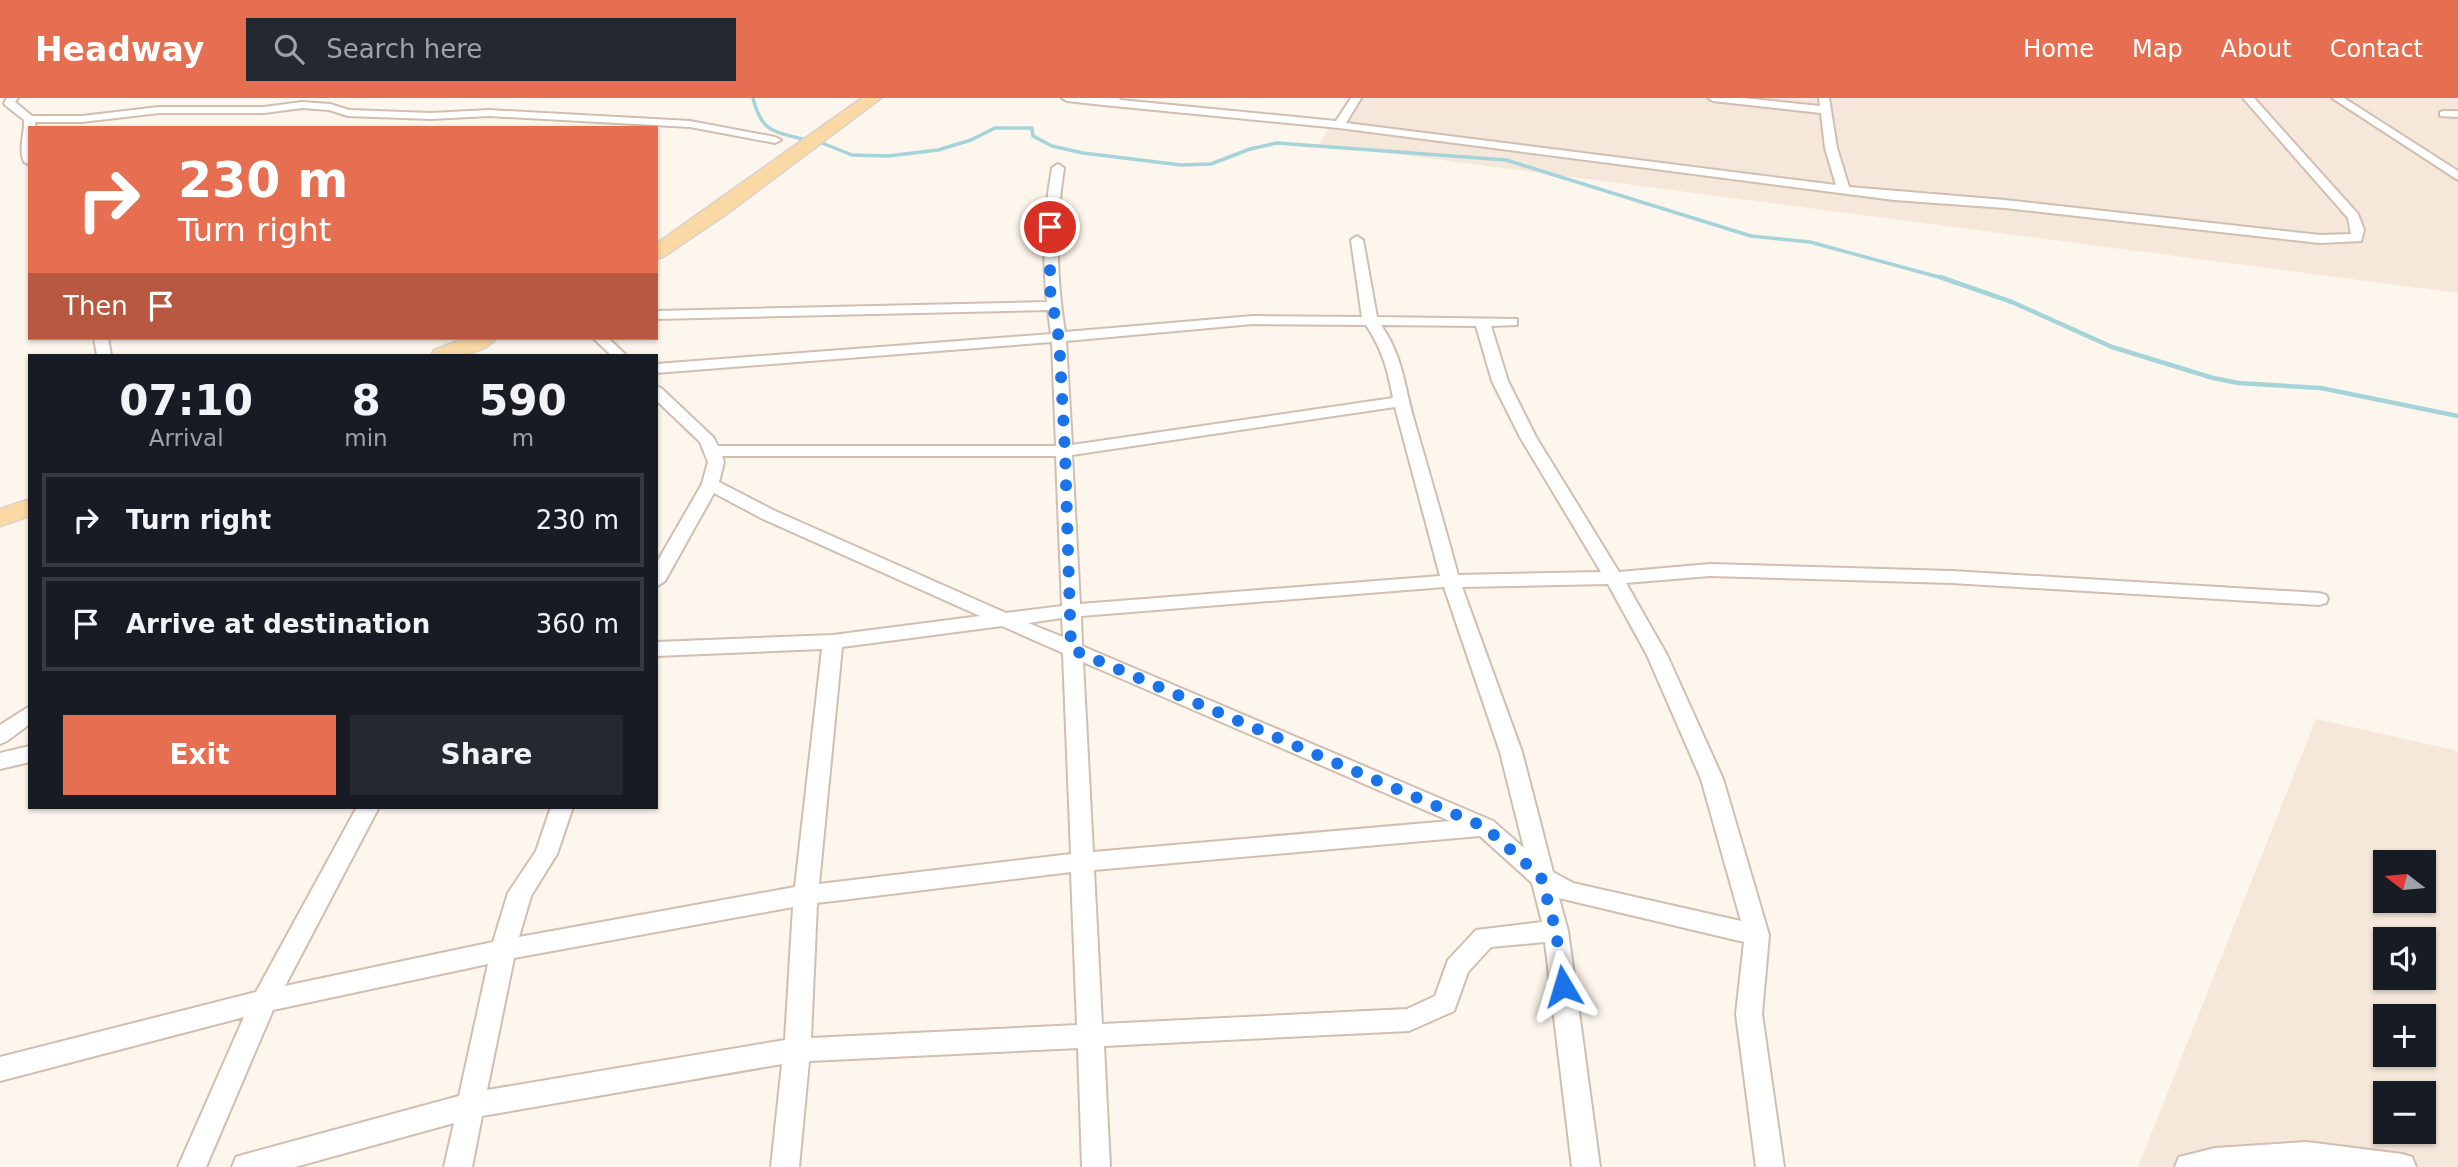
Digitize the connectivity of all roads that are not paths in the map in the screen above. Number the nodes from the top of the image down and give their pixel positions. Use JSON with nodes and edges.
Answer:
{"nodes":[{"id":1,"x":13,"y":98,"type":"edge"},
{"id":2,"x":873,"y":98,"type":"edge"},
{"id":3,"x":1068,"y":98,"type":"edge"},
{"id":4,"x":1119,"y":98,"type":"edge"},
{"id":5,"x":1356,"y":98,"type":"edge"},
{"id":6,"x":1713,"y":98,"type":"edge"},
{"id":7,"x":2248,"y":98,"type":"edge"},
{"id":8,"x":2337,"y":98,"type":"edge"},
{"id":9,"x":1103,"y":102,"type":"junction"},
{"id":10,"x":1824,"y":104,"type":"edge"},
{"id":11,"x":2444,"y":114,"type":"dead end"},
{"id":12,"x":2458,"y":114,"type":"edge"},
{"id":13,"x":1339,"y":125,"type":"junction"},
{"id":14,"x":29,"y":126,"type":"edge"},
{"id":15,"x":28,"y":129,"type":"edge"},
{"id":16,"x":775,"y":140,"type":"dead end"},
{"id":17,"x":28,"y":157,"type":"edge"},
{"id":18,"x":1058,"y":168,"type":"dead end"},
{"id":19,"x":2458,"y":176,"type":"edge"},
{"id":20,"x":1843,"y":188,"type":"junction"},
{"id":21,"x":1357,"y":240,"type":"dead end"},
{"id":22,"x":658,"y":252,"type":"edge"},
{"id":23,"x":1054,"y":306,"type":"junction"},
{"id":24,"x":658,"y":315,"type":"edge"},
{"id":25,"x":1370,"y":320,"type":"junction"},
{"id":26,"x":1482,"y":321,"type":"junction"},
{"id":27,"x":1512,"y":322,"type":"dead end"},
{"id":28,"x":1059,"y":339,"type":"junction"},
{"id":29,"x":480,"y":340,"type":"edge"},
{"id":30,"x":602,"y":340,"type":"edge"},
{"id":31,"x":445,"y":354,"type":"edge"},
{"id":32,"x":618,"y":354,"type":"edge"},
{"id":33,"x":658,"y":369,"type":"edge"},
{"id":34,"x":658,"y":393,"type":"edge"},
{"id":35,"x":1401,"y":401,"type":"junction"},
{"id":36,"x":711,"y":450,"type":"junction"},
{"id":37,"x":1065,"y":451,"type":"junction"},
{"id":38,"x":710,"y":484,"type":"junction"},
{"id":39,"x":28,"y":508,"type":"edge"},
{"id":40,"x":0,"y":517,"type":"edge"},
{"id":41,"x":658,"y":577,"type":"edge"},
{"id":42,"x":1614,"y":578,"type":"junction"},
{"id":43,"x":1451,"y":582,"type":"junction"},
{"id":44,"x":2319,"y":599,"type":"dead end"},
{"id":45,"x":1070,"y":611,"type":"junction"},
{"id":46,"x":1007,"y":621,"type":"junction"},
{"id":47,"x":833,"y":642,"type":"junction"},
{"id":48,"x":658,"y":649,"type":"edge"},
{"id":49,"x":1071,"y":649,"type":"junction"},
{"id":50,"x":28,"y":715,"type":"edge"},
{"id":51,"x":0,"y":736,"type":"edge"},
{"id":52,"x":28,"y":754,"type":"edge"},
{"id":53,"x":0,"y":761,"type":"edge"},
{"id":54,"x":367,"y":809,"type":"edge"},
{"id":55,"x":561,"y":809,"type":"edge"},
{"id":56,"x":1485,"y":827,"type":"junction"},
{"id":57,"x":1081,"y":862,"type":"junction"},
{"id":58,"x":1541,"y":877,"type":"junction"},
{"id":59,"x":806,"y":895,"type":"junction"},
{"id":60,"x":1556,"y":931,"type":"junction"},
{"id":61,"x":1757,"y":935,"type":"junction"},
{"id":62,"x":503,"y":950,"type":"junction"},
{"id":63,"x":264,"y":1001,"type":"junction"},
{"id":64,"x":1091,"y":1037,"type":"junction"},
{"id":65,"x":797,"y":1050,"type":"junction"},
{"id":66,"x":0,"y":1069,"type":"edge"},
{"id":67,"x":473,"y":1105,"type":"junction"},
{"id":68,"x":192,"y":1167,"type":"edge"},
{"id":69,"x":246,"y":1167,"type":"edge"},
{"id":70,"x":458,"y":1167,"type":"edge"},
{"id":71,"x":785,"y":1167,"type":"edge"},
{"id":72,"x":1096,"y":1167,"type":"edge"},
{"id":73,"x":1586,"y":1167,"type":"edge"},
{"id":74,"x":1770,"y":1167,"type":"edge"},
{"id":75,"x":2189,"y":1167,"type":"edge"},
{"id":76,"x":2402,"y":1167,"type":"edge"}],
"edges":[{"from":1,"to":14,"type":"street"},
{"from":2,"to":22,"type":"main road"},
{"from":3,"to":9,"type":"street"},
{"from":4,"to":9,"type":"street"},
{"from":5,"to":13,"type":"street"},
{"from":6,"to":10,"type":"street"},
{"from":7,"to":20,"type":"street"},
{"from":8,"to":19,"type":"street"},
{"from":9,"to":13,"type":"street"},
{"from":10,"to":20,"type":"street"},
{"from":11,"to":12,"type":"street"},
{"from":13,"to":20,"type":"street"},
{"from":14,"to":16,"type":"street"},
{"from":15,"to":17,"type":"street"},
{"from":18,"to":23,"type":"street"},
{"from":21,"to":25,"type":"street"},
{"from":23,"to":24,"type":"street"},
{"from":23,"to":28,"type":"street"},
{"from":25,"to":26,"type":"street"},
{"from":25,"to":28,"type":"street"},
{"from":25,"to":35,"type":"street"},
{"from":26,"to":27,"type":"street"},
{"from":26,"to":42,"type":"street"},
{"from":28,"to":33,"type":"street"},
{"from":28,"to":37,"type":"street"},
{"from":29,"to":31,"type":"main road"},
{"from":30,"to":32,"type":"street"},
{"from":34,"to":36,"type":"street"},
{"from":35,"to":37,"type":"street"},
{"from":35,"to":43,"type":"street"},
{"from":36,"to":37,"type":"street"},
{"from":36,"to":38,"type":"street"},
{"from":37,"to":45,"type":"street"},
{"from":38,"to":41,"type":"street"},
{"from":38,"to":46,"type":"street"},
{"from":39,"to":40,"type":"main road"},
{"from":42,"to":43,"type":"street"},
{"from":42,"to":44,"type":"street"},
{"from":42,"to":61,"type":"street"},
{"from":43,"to":45,"type":"street"},
{"from":43,"to":58,"type":"street"},
{"from":45,"to":46,"type":"street"},
{"from":45,"to":49,"type":"street"},
{"from":46,"to":47,"type":"street"},
{"from":46,"to":49,"type":"street"},
{"from":47,"to":48,"type":"street"},
{"from":47,"to":59,"type":"street"},
{"from":49,"to":56,"type":"street"},
{"from":49,"to":57,"type":"street"},
{"from":50,"to":51,"type":"street"},
{"from":52,"to":53,"type":"street"},
{"from":54,"to":63,"type":"street"},
{"from":55,"to":62,"type":"street"},
{"from":56,"to":57,"type":"street"},
{"from":56,"to":58,"type":"street"},
{"from":57,"to":59,"type":"street"},
{"from":57,"to":64,"type":"street"},
{"from":58,"to":60,"type":"street"},
{"from":58,"to":61,"type":"street"},
{"from":59,"to":62,"type":"street"},
{"from":59,"to":65,"type":"street"},
{"from":60,"to":64,"type":"street"},
{"from":60,"to":73,"type":"street"},
{"from":61,"to":74,"type":"street"},
{"from":62,"to":63,"type":"street"},
{"from":62,"to":67,"type":"street"},
{"from":63,"to":66,"type":"street"},
{"from":63,"to":68,"type":"street"},
{"from":64,"to":65,"type":"street"},
{"from":64,"to":72,"type":"street"},
{"from":65,"to":67,"type":"street"},
{"from":65,"to":71,"type":"street"},
{"from":67,"to":69,"type":"street"},
{"from":67,"to":70,"type":"street"},
{"from":75,"to":76,"type":"street"}]}
